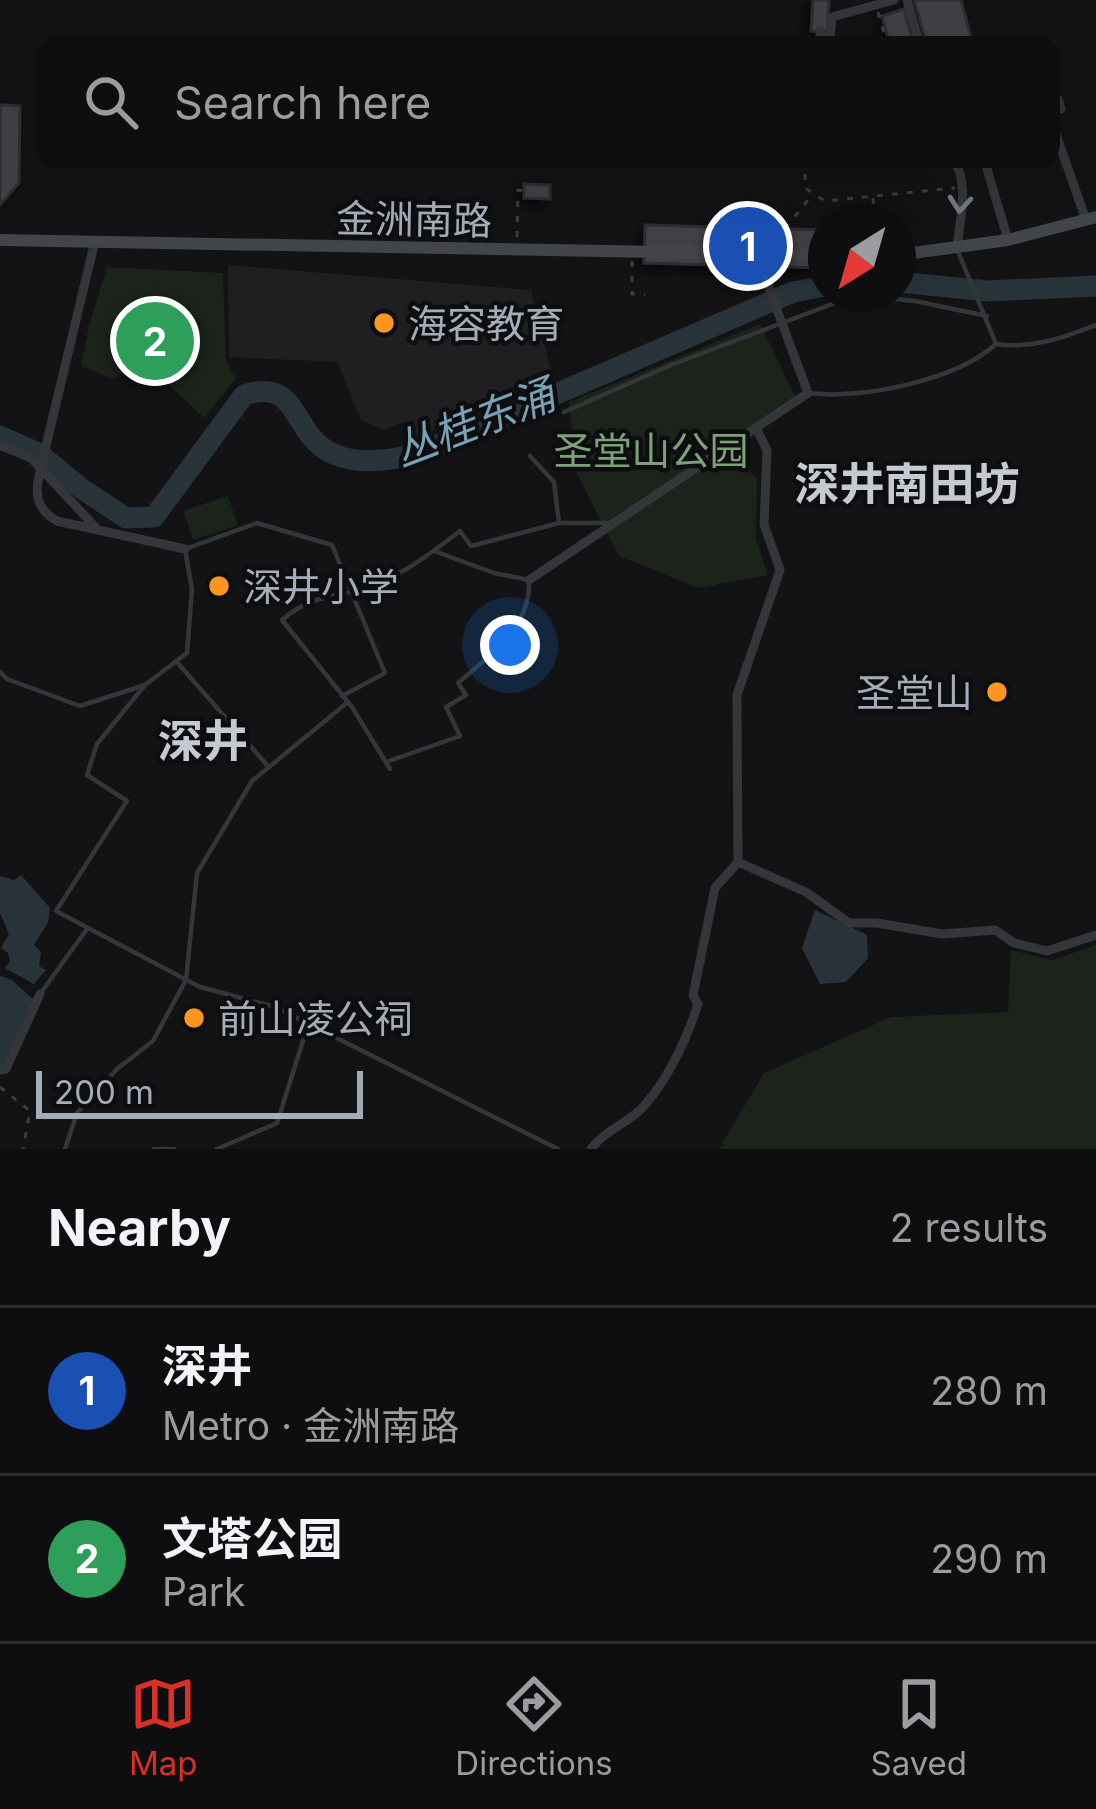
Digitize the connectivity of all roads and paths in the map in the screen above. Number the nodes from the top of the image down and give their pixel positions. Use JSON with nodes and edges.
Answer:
{"nodes":[{"id":1,"x":894,"y":0,"type":"edge"},
{"id":2,"x":907,"y":0,"type":"edge"},
{"id":3,"x":876,"y":5,"type":"junction"},
{"id":4,"x":820,"y":31,"type":"dead end"},
{"id":5,"x":820,"y":36,"type":"edge"},
{"id":6,"x":830,"y":36,"type":"edge"},
{"id":7,"x":885,"y":36,"type":"edge"},
{"id":8,"x":917,"y":36,"type":"edge"},
{"id":9,"x":1060,"y":139,"type":"edge"},
{"id":10,"x":804,"y":168,"type":"edge"},
{"id":11,"x":959,"y":168,"type":"edge"},
{"id":12,"x":987,"y":168,"type":"edge"},
{"id":13,"x":962,"y":187,"type":"junction"},
{"id":14,"x":524,"y":191,"type":"dead end"},
{"id":15,"x":812,"y":195,"type":"junction"},
{"id":16,"x":873,"y":196,"type":"junction"},
{"id":17,"x":874,"y":204,"type":"edge"},
{"id":18,"x":1091,"y":218,"type":"edge"},
{"id":19,"x":0,"y":240,"type":"edge"},
{"id":20,"x":1008,"y":240,"type":"junction"},
{"id":21,"x":95,"y":241,"type":"junction"},
{"id":22,"x":957,"y":248,"type":"junction"},
{"id":23,"x":517,"y":251,"type":"junction"},
{"id":24,"x":632,"y":253,"type":"junction"},
{"id":25,"x":766,"y":253,"type":"junction"},
{"id":26,"x":916,"y":253,"type":"edge"},
{"id":27,"x":808,"y":254,"type":"edge"},
{"id":28,"x":645,"y":295,"type":"dead end"},
{"id":29,"x":987,"y":316,"type":"junction"},
{"id":30,"x":779,"y":317,"type":"junction"},
{"id":31,"x":1096,"y":325,"type":"edge"},
{"id":32,"x":996,"y":344,"type":"junction"},
{"id":33,"x":808,"y":393,"type":"junction"},
{"id":34,"x":564,"y":412,"type":"dead end"},
{"id":35,"x":756,"y":428,"type":"junction"},
{"id":36,"x":0,"y":445,"type":"edge"},
{"id":37,"x":530,"y":456,"type":"dead end"},
{"id":38,"x":559,"y":523,"type":"junction"},
{"id":39,"x":613,"y":523,"type":"junction"},
{"id":40,"x":97,"y":530,"type":"junction"},
{"id":41,"x":185,"y":549,"type":"junction"},
{"id":42,"x":434,"y":551,"type":"junction"},
{"id":43,"x":529,"y":580,"type":"junction"},
{"id":44,"x":351,"y":590,"type":"junction"},
{"id":45,"x":176,"y":661,"type":"junction"},
{"id":46,"x":0,"y":672,"type":"edge"},
{"id":47,"x":146,"y":685,"type":"junction"},
{"id":48,"x":342,"y":696,"type":"junction"},
{"id":49,"x":348,"y":702,"type":"junction"},
{"id":50,"x":268,"y":766,"type":"junction"},
{"id":51,"x":737,"y":862,"type":"junction"},
{"id":52,"x":87,"y":928,"type":"junction"},
{"id":53,"x":1096,"y":935,"type":"edge"},
{"id":54,"x":187,"y":980,"type":"junction"},
{"id":55,"x":40,"y":994,"type":"joint"},
{"id":56,"x":308,"y":1022,"type":"junction"},
{"id":57,"x":0,"y":1070,"type":"edge"},
{"id":58,"x":0,"y":1087,"type":"edge"},
{"id":59,"x":23,"y":1149,"type":"edge"},
{"id":60,"x":64,"y":1149,"type":"edge"},
{"id":61,"x":154,"y":1149,"type":"edge"},
{"id":62,"x":174,"y":1149,"type":"edge"},
{"id":63,"x":217,"y":1149,"type":"edge"},
{"id":64,"x":558,"y":1149,"type":"edge"},
{"id":65,"x":591,"y":1149,"type":"edge"}],
"edges":[{"from":1,"to":3,"type":"street"},
{"from":2,"to":8,"type":"street"},
{"from":3,"to":6,"type":"street"},
{"from":3,"to":7,"type":"path"},
{"from":4,"to":5,"type":"street"},
{"from":9,"to":18,"type":"street"},
{"from":10,"to":15,"type":"path"},
{"from":11,"to":13,"type":"street"},
{"from":12,"to":20,"type":"street"},
{"from":13,"to":16,"type":"path"},
{"from":13,"to":22,"type":"street","one_way":true},
{"from":14,"to":23,"type":"path"},
{"from":15,"to":16,"type":"path"},
{"from":15,"to":25,"type":"path"},
{"from":16,"to":17,"type":"path"},
{"from":18,"to":20,"type":"main road"},
{"from":19,"to":21,"type":"main road","name":"金洲南路"},
{"from":20,"to":22,"type":"main road"},
{"from":21,"to":23,"type":"main road","name":"金洲南路"},
{"from":21,"to":40,"type":"street","bridge":true},
{"from":22,"to":26,"type":"main road"},
{"from":22,"to":29,"type":"lane"},
{"from":23,"to":24,"type":"main road","name":"金洲南路"},
{"from":24,"to":25,"type":"main road","name":"金洲南路"},
{"from":24,"to":28,"type":"path"},
{"from":25,"to":27,"type":"main road","name":"金洲南路"},
{"from":25,"to":30,"type":"street"},
{"from":29,"to":30,"type":"lane"},
{"from":29,"to":32,"type":"lane"},
{"from":30,"to":33,"type":"street"},
{"from":30,"to":34,"type":"lane"},
{"from":31,"to":32,"type":"lane"},
{"from":32,"to":33,"type":"lane"},
{"from":33,"to":35,"type":"street"},
{"from":35,"to":39,"type":"street"},
{"from":35,"to":51,"type":"street"},
{"from":36,"to":40,"type":"street"},
{"from":37,"to":38,"type":"lane"},
{"from":38,"to":39,"type":"lane"},
{"from":38,"to":42,"type":"lane"},
{"from":39,"to":43,"type":"street"},
{"from":40,"to":41,"type":"street"},
{"from":41,"to":44,"type":"lane"},
{"from":41,"to":45,"type":"lane"},
{"from":42,"to":43,"type":"lane"},
{"from":42,"to":44,"type":"lane"},
{"from":43,"to":49,"type":"lane"},
{"from":44,"to":48,"type":"lane"},
{"from":44,"to":48,"type":"lane"},
{"from":45,"to":47,"type":"lane"},
{"from":45,"to":50,"type":"lane"},
{"from":46,"to":47,"type":"lane"},
{"from":47,"to":52,"type":"lane"},
{"from":48,"to":49,"type":"lane"},
{"from":49,"to":50,"type":"lane"},
{"from":50,"to":54,"type":"lane"},
{"from":51,"to":53,"type":"street"},
{"from":51,"to":65,"type":"street"},
{"from":52,"to":54,"type":"lane"},
{"from":52,"to":55,"type":"lane"},
{"from":54,"to":56,"type":"lane"},
{"from":54,"to":60,"type":"lane"},
{"from":55,"to":57,"type":"street"},
{"from":56,"to":63,"type":"lane"},
{"from":56,"to":64,"type":"lane"},
{"from":58,"to":59,"type":"path"},
{"from":61,"to":62,"type":"lane"}]}
